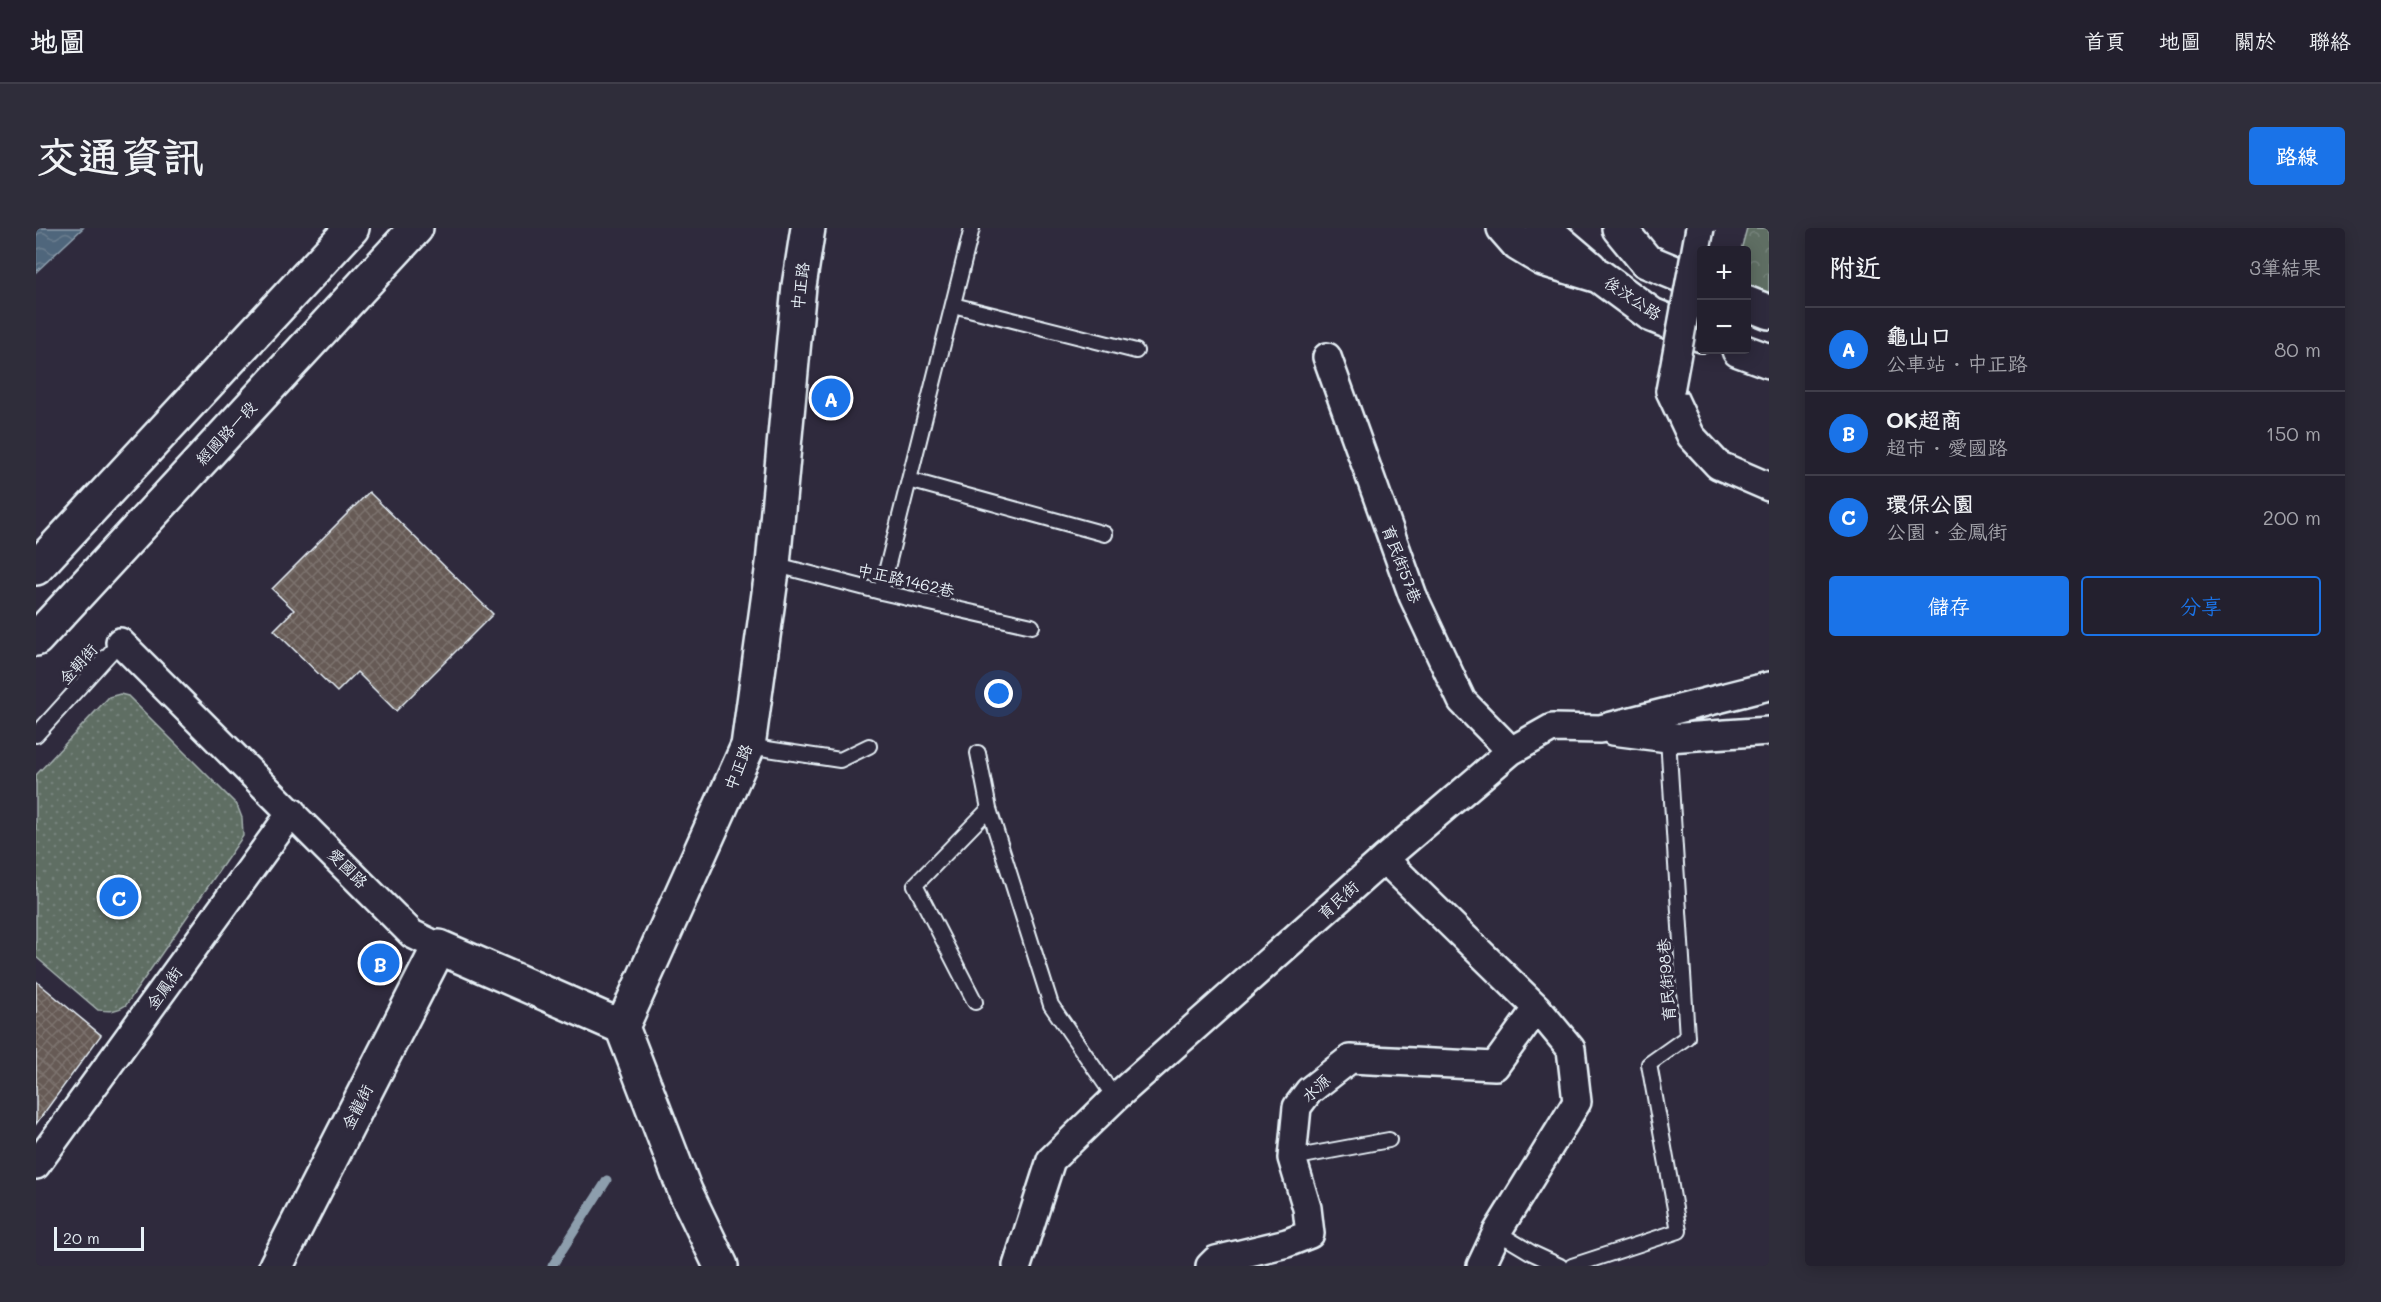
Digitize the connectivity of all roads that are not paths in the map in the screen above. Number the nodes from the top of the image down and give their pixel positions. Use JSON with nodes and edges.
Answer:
{"nodes":[{"id":1,"x":352,"y":228,"type":"edge"},
{"id":2,"x":416,"y":228,"type":"edge"},
{"id":3,"x":808,"y":228,"type":"edge"},
{"id":4,"x":972,"y":228,"type":"edge"},
{"id":5,"x":1504,"y":228,"type":"edge"},
{"id":6,"x":1543,"y":228,"type":"edge"},
{"id":7,"x":1599,"y":228,"type":"edge"},
{"id":8,"x":1618,"y":228,"type":"edge"},
{"id":9,"x":1701,"y":228,"type":"edge"},
{"id":10,"x":1646,"y":261,"type":"junction"},
{"id":11,"x":1599,"y":276,"type":"junction"},
{"id":12,"x":1697,"y":282,"type":"edge"},
{"id":13,"x":953,"y":304,"type":"junction"},
{"id":14,"x":1751,"y":305,"type":"edge"},
{"id":15,"x":1769,"y":312,"type":"edge"},
{"id":16,"x":1697,"y":333,"type":"edge"},
{"id":17,"x":1136,"y":351,"type":"dead end"},
{"id":18,"x":1749,"y":354,"type":"edge"},
{"id":19,"x":1327,"y":357,"type":"dead end"},
{"id":20,"x":1769,"y":362,"type":"edge"},
{"id":21,"x":909,"y":480,"type":"junction"},
{"id":22,"x":1769,"y":487,"type":"edge"},
{"id":23,"x":1105,"y":534,"type":"dead end"},
{"id":24,"x":773,"y":564,"type":"junction"},
{"id":25,"x":36,"y":568,"type":"edge"},
{"id":26,"x":881,"y":592,"type":"junction"},
{"id":27,"x":1032,"y":626,"type":"dead end"},
{"id":28,"x":36,"y":639,"type":"edge"},
{"id":29,"x":120,"y":642,"type":"joint"},
{"id":30,"x":1769,"y":686,"type":"edge"},
{"id":31,"x":1600,"y":729,"type":"junction"},
{"id":32,"x":1769,"y":731,"type":"edge"},
{"id":33,"x":36,"y":735,"type":"edge"},
{"id":34,"x":1668,"y":738,"type":"junction"},
{"id":35,"x":748,"y":746,"type":"junction"},
{"id":36,"x":869,"y":746,"type":"dead end"},
{"id":37,"x":1511,"y":751,"type":"junction"},
{"id":38,"x":978,"y":753,"type":"dead end"},
{"id":39,"x":988,"y":809,"type":"junction"},
{"id":40,"x":292,"y":812,"type":"junction"},
{"id":41,"x":1384,"y":860,"type":"junction"},
{"id":42,"x":439,"y":947,"type":"junction"},
{"id":43,"x":975,"y":1002,"type":"dead end"},
{"id":44,"x":1538,"y":1008,"type":"junction"},
{"id":45,"x":622,"y":1027,"type":"junction"},
{"id":46,"x":1115,"y":1098,"type":"junction"},
{"id":47,"x":1389,"y":1140,"type":"dead end"},
{"id":48,"x":1292,"y":1158,"type":"junction"},
{"id":49,"x":36,"y":1165,"type":"edge"},
{"id":50,"x":1497,"y":1232,"type":"junction"},
{"id":51,"x":276,"y":1266,"type":"edge"},
{"id":52,"x":722,"y":1266,"type":"edge"},
{"id":53,"x":1017,"y":1266,"type":"edge"},
{"id":54,"x":1210,"y":1266,"type":"edge"},
{"id":55,"x":1481,"y":1266,"type":"edge"},
{"id":56,"x":1560,"y":1266,"type":"edge"},
{"id":57,"x":1572,"y":1266,"type":"edge"}],
"edges":[{"from":1,"to":25,"type":"street"},
{"from":2,"to":28,"type":"street","name":"經國路一段"},
{"from":3,"to":24,"type":"street","name":"中正路"},
{"from":4,"to":13,"type":"lane"},
{"from":5,"to":11,"type":"street","name":"後汶公路"},
{"from":6,"to":11,"type":"street"},
{"from":7,"to":10,"type":"street"},
{"from":8,"to":10,"type":"street"},
{"from":9,"to":22,"type":"street","bridge":true},
{"from":10,"to":12,"type":"street"},
{"from":11,"to":16,"type":"street","name":"後汶公路"},
{"from":13,"to":17,"type":"lane"},
{"from":13,"to":21,"type":"lane"},
{"from":14,"to":15,"type":"street"},
{"from":18,"to":20,"type":"street"},
{"from":19,"to":37,"type":"street","name":"育民街57巷"},
{"from":21,"to":23,"type":"lane"},
{"from":21,"to":26,"type":"lane"},
{"from":24,"to":26,"type":"lane","name":"中正路1462巷"},
{"from":24,"to":35,"type":"street","name":"中正路"},
{"from":26,"to":27,"type":"lane","name":"中正路1462巷"},
{"from":29,"to":33,"type":"lane","name":"金朝街"},
{"from":29,"to":40,"type":"street","name":"愛國路"},
{"from":30,"to":31,"type":"street","name":"育民街"},
{"from":31,"to":34,"type":"street"},
{"from":31,"to":37,"type":"street","name":"育民街"},
{"from":32,"to":34,"type":"street"},
{"from":34,"to":57,"type":"lane","name":"育民街98巷"},
{"from":35,"to":36,"type":"lane"},
{"from":35,"to":45,"type":"street","name":"中正路"},
{"from":37,"to":41,"type":"street","name":"育民街"},
{"from":38,"to":39,"type":"lane"},
{"from":39,"to":43,"type":"lane"},
{"from":39,"to":46,"type":"lane"},
{"from":40,"to":42,"type":"street","name":"愛國路"},
{"from":40,"to":49,"type":"street","name":"金鳳街"},
{"from":41,"to":44,"type":"street"},
{"from":41,"to":46,"type":"street","name":"育民街"},
{"from":42,"to":45,"type":"street","name":"愛國路"},
{"from":42,"to":51,"type":"street","name":"金龍街"},
{"from":44,"to":48,"type":"street","name":"水源"},
{"from":44,"to":50,"type":"street"},
{"from":45,"to":52,"type":"street"},
{"from":46,"to":53,"type":"street","name":"育民街"},
{"from":47,"to":48,"type":"lane"},
{"from":48,"to":54,"type":"street","name":"水源"},
{"from":50,"to":55,"type":"street"},
{"from":50,"to":56,"type":"lane"}]}
